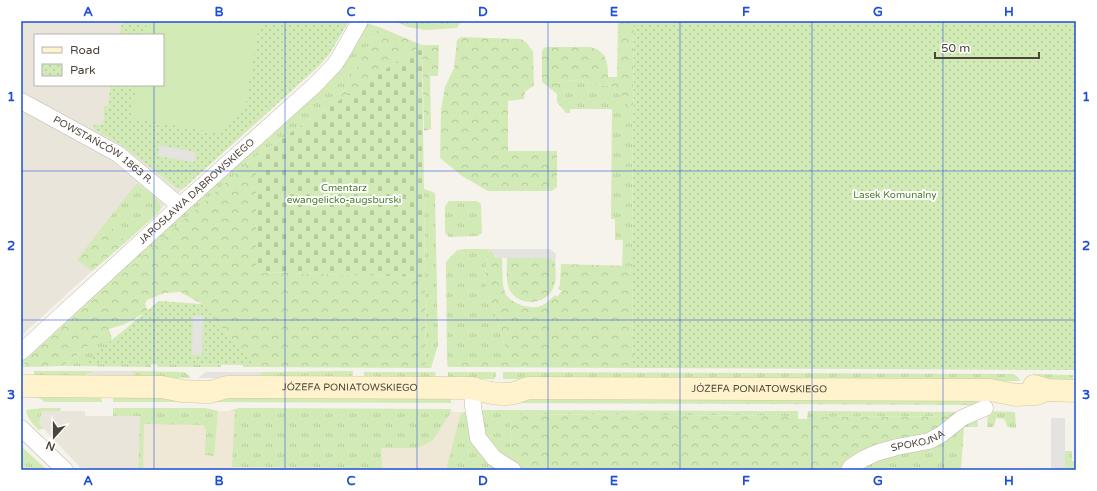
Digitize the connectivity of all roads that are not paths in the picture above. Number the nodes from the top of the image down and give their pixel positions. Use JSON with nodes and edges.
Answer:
{"nodes":[{"id":1,"x":360,"y":21,"type":"edge"},
{"id":2,"x":21,"y":101,"type":"edge"},
{"id":3,"x":180,"y":206,"type":"junction"},
{"id":4,"x":21,"y":352,"type":"edge"},
{"id":5,"x":21,"y":386,"type":"edge"},
{"id":6,"x":472,"y":388,"type":"junction"},
{"id":7,"x":1076,"y":390,"type":"edge"},
{"id":8,"x":988,"y":399,"type":"junction"},
{"id":9,"x":21,"y":428,"type":"edge"},
{"id":10,"x":65,"y":470,"type":"edge"},
{"id":11,"x":513,"y":470,"type":"edge"},
{"id":12,"x":849,"y":470,"type":"edge"}],
"edges":[{"from":1,"to":3,"type":"street","name":"JAROSŁAWA DĄBROWSKIEGO"},
{"from":2,"to":3,"type":"street","name":"POWSTAŃCÓW 1863 R."},
{"from":3,"to":4,"type":"street","name":"JAROSŁAWA DĄBROWSKIEGO"},
{"from":5,"to":6,"type":"street","name":"JÓZEFA PONIATOWSKIEGO"},
{"from":6,"to":8,"type":"street","name":"JÓZEFA PONIATOWSKIEGO"},
{"from":6,"to":11,"type":"street"},
{"from":7,"to":8,"type":"street","name":"JÓZEFA PONIATOWSKIEGO"},
{"from":8,"to":12,"type":"street","name":"SPOKOJNA"},
{"from":9,"to":10,"type":"street"}]}
